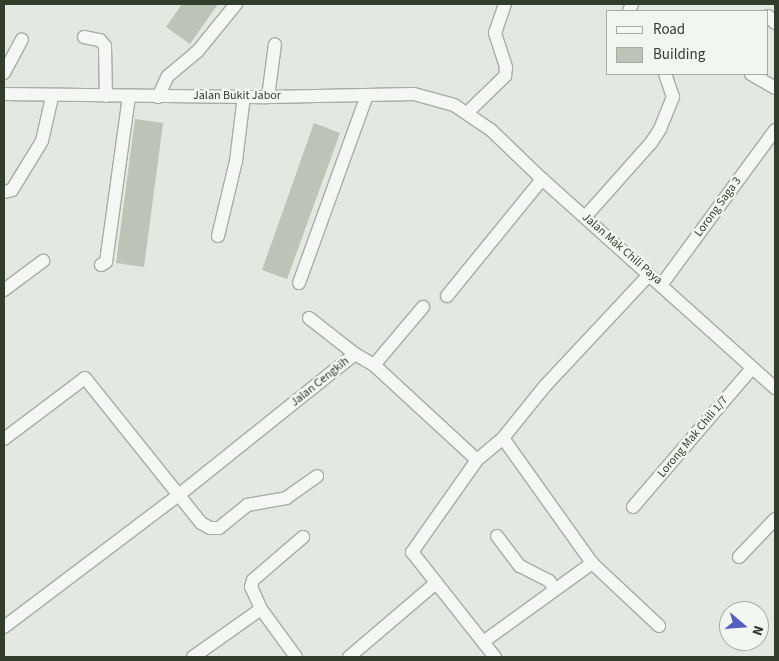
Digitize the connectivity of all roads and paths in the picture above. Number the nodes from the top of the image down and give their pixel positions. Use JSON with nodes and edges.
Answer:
{"nodes":[{"id":1,"x":236,"y":4,"type":"edge"},
{"id":2,"x":505,"y":4,"type":"edge"},
{"id":3,"x":84,"y":37,"type":"dead end"},
{"id":4,"x":22,"y":39,"type":"dead end"},
{"id":5,"x":275,"y":44,"type":"dead end"},
{"id":6,"x":4,"y":72,"type":"edge"},
{"id":7,"x":665,"y":75,"type":"edge"},
{"id":8,"x":753,"y":75,"type":"edge"},
{"id":9,"x":775,"y":88,"type":"edge"},
{"id":10,"x":4,"y":94,"type":"edge"},
{"id":11,"x":367,"y":94,"type":"junction"},
{"id":12,"x":106,"y":96,"type":"junction"},
{"id":13,"x":129,"y":96,"type":"junction"},
{"id":14,"x":244,"y":96,"type":"junction"},
{"id":15,"x":52,"y":97,"type":"junction"},
{"id":16,"x":158,"y":97,"type":"junction"},
{"id":17,"x":268,"y":97,"type":"junction"},
{"id":18,"x":468,"y":112,"type":"junction"},
{"id":19,"x":775,"y":130,"type":"edge"},
{"id":20,"x":542,"y":179,"type":"junction"},
{"id":21,"x":4,"y":192,"type":"edge"},
{"id":22,"x":585,"y":217,"type":"junction"},
{"id":23,"x":218,"y":236,"type":"dead end"},
{"id":24,"x":43,"y":261,"type":"dead end"},
{"id":25,"x":102,"y":264,"type":"dead end"},
{"id":26,"x":649,"y":275,"type":"junction"},
{"id":27,"x":299,"y":283,"type":"dead end"},
{"id":28,"x":662,"y":284,"type":"junction"},
{"id":29,"x":4,"y":290,"type":"edge"},
{"id":30,"x":447,"y":296,"type":"dead end"},
{"id":31,"x":423,"y":307,"type":"dead end"},
{"id":32,"x":309,"y":318,"type":"dead end"},
{"id":33,"x":355,"y":354,"type":"junction"},
{"id":34,"x":374,"y":365,"type":"junction"},
{"id":35,"x":752,"y":368,"type":"junction"},
{"id":36,"x":775,"y":388,"type":"edge"},
{"id":37,"x":503,"y":438,"type":"junction"},
{"id":38,"x":4,"y":439,"type":"edge"},
{"id":39,"x":477,"y":460,"type":"junction"},
{"id":40,"x":317,"y":476,"type":"dead end"},
{"id":41,"x":180,"y":494,"type":"junction"},
{"id":42,"x":634,"y":506,"type":"dead end"},
{"id":43,"x":775,"y":519,"type":"edge"},
{"id":44,"x":497,"y":536,"type":"dead end"},
{"id":45,"x":303,"y":537,"type":"dead end"},
{"id":46,"x":739,"y":557,"type":"dead end"},
{"id":47,"x":592,"y":563,"type":"junction"},
{"id":48,"x":436,"y":583,"type":"junction"},
{"id":49,"x":555,"y":589,"type":"junction"},
{"id":50,"x":261,"y":609,"type":"junction"},
{"id":51,"x":659,"y":626,"type":"dead end"},
{"id":52,"x":4,"y":627,"type":"edge"},
{"id":53,"x":483,"y":642,"type":"junction"},
{"id":54,"x":193,"y":657,"type":"edge"},
{"id":55,"x":296,"y":657,"type":"edge"},
{"id":56,"x":349,"y":657,"type":"edge"},
{"id":57,"x":495,"y":657,"type":"edge"}],
"edges":[{"from":1,"to":16,"type":"street"},
{"from":2,"to":18,"type":"street"},
{"from":3,"to":12,"type":"street"},
{"from":4,"to":6,"type":"street"},
{"from":5,"to":17,"type":"street"},
{"from":7,"to":22,"type":"street"},
{"from":8,"to":9,"type":"street"},
{"from":10,"to":15,"type":"street","name":"Jalan Bukit Jabor"},
{"from":11,"to":17,"type":"street","name":"Jalan Bukit Jabor"},
{"from":11,"to":18,"type":"street","name":"Jalan Bukit Jabor"},
{"from":11,"to":27,"type":"street"},
{"from":12,"to":13,"type":"street","name":"Jalan Bukit Jabor"},
{"from":12,"to":15,"type":"street","name":"Jalan Bukit Jabor"},
{"from":13,"to":16,"type":"street","name":"Jalan Bukit Jabor"},
{"from":13,"to":25,"type":"street"},
{"from":14,"to":16,"type":"street","name":"Jalan Bukit Jabor"},
{"from":14,"to":17,"type":"street","name":"Jalan Bukit Jabor"},
{"from":14,"to":23,"type":"street"},
{"from":15,"to":21,"type":"street"},
{"from":18,"to":20,"type":"street","name":"Jalan Mak Chili Paya"},
{"from":19,"to":28,"type":"street","name":"Lorong Saga 3"},
{"from":20,"to":22,"type":"street","name":"Jalan Mak Chili Paya"},
{"from":20,"to":30,"type":"street"},
{"from":22,"to":26,"type":"street","name":"Jalan Mak Chili Paya"},
{"from":24,"to":29,"type":"street"},
{"from":26,"to":28,"type":"street","name":"Jalan Mak Chili Paya"},
{"from":26,"to":37,"type":"street"},
{"from":28,"to":35,"type":"street","name":"Jalan Mak Chili Paya"},
{"from":31,"to":34,"type":"street"},
{"from":32,"to":33,"type":"street"},
{"from":33,"to":34,"type":"street","name":"Jalan Cengkih"},
{"from":33,"to":41,"type":"street","name":"Jalan Cengkih"},
{"from":34,"to":39,"type":"street","name":"Jalan Cengkih"},
{"from":35,"to":36,"type":"street","name":"Jalan Mak Chili Paya"},
{"from":35,"to":42,"type":"street","name":"Lorong Mak Chili 1/7"},
{"from":37,"to":39,"type":"street"},
{"from":37,"to":47,"type":"street"},
{"from":38,"to":41,"type":"street"},
{"from":39,"to":48,"type":"street"},
{"from":40,"to":41,"type":"street"},
{"from":41,"to":52,"type":"street","name":"Jalan Cengkih"},
{"from":43,"to":46,"type":"street"},
{"from":44,"to":49,"type":"street"},
{"from":45,"to":50,"type":"street"},
{"from":47,"to":49,"type":"street"},
{"from":47,"to":51,"type":"street"},
{"from":48,"to":53,"type":"street"},
{"from":48,"to":56,"type":"street"},
{"from":49,"to":53,"type":"street"},
{"from":50,"to":54,"type":"street"},
{"from":50,"to":55,"type":"street"},
{"from":53,"to":57,"type":"street"}]}
